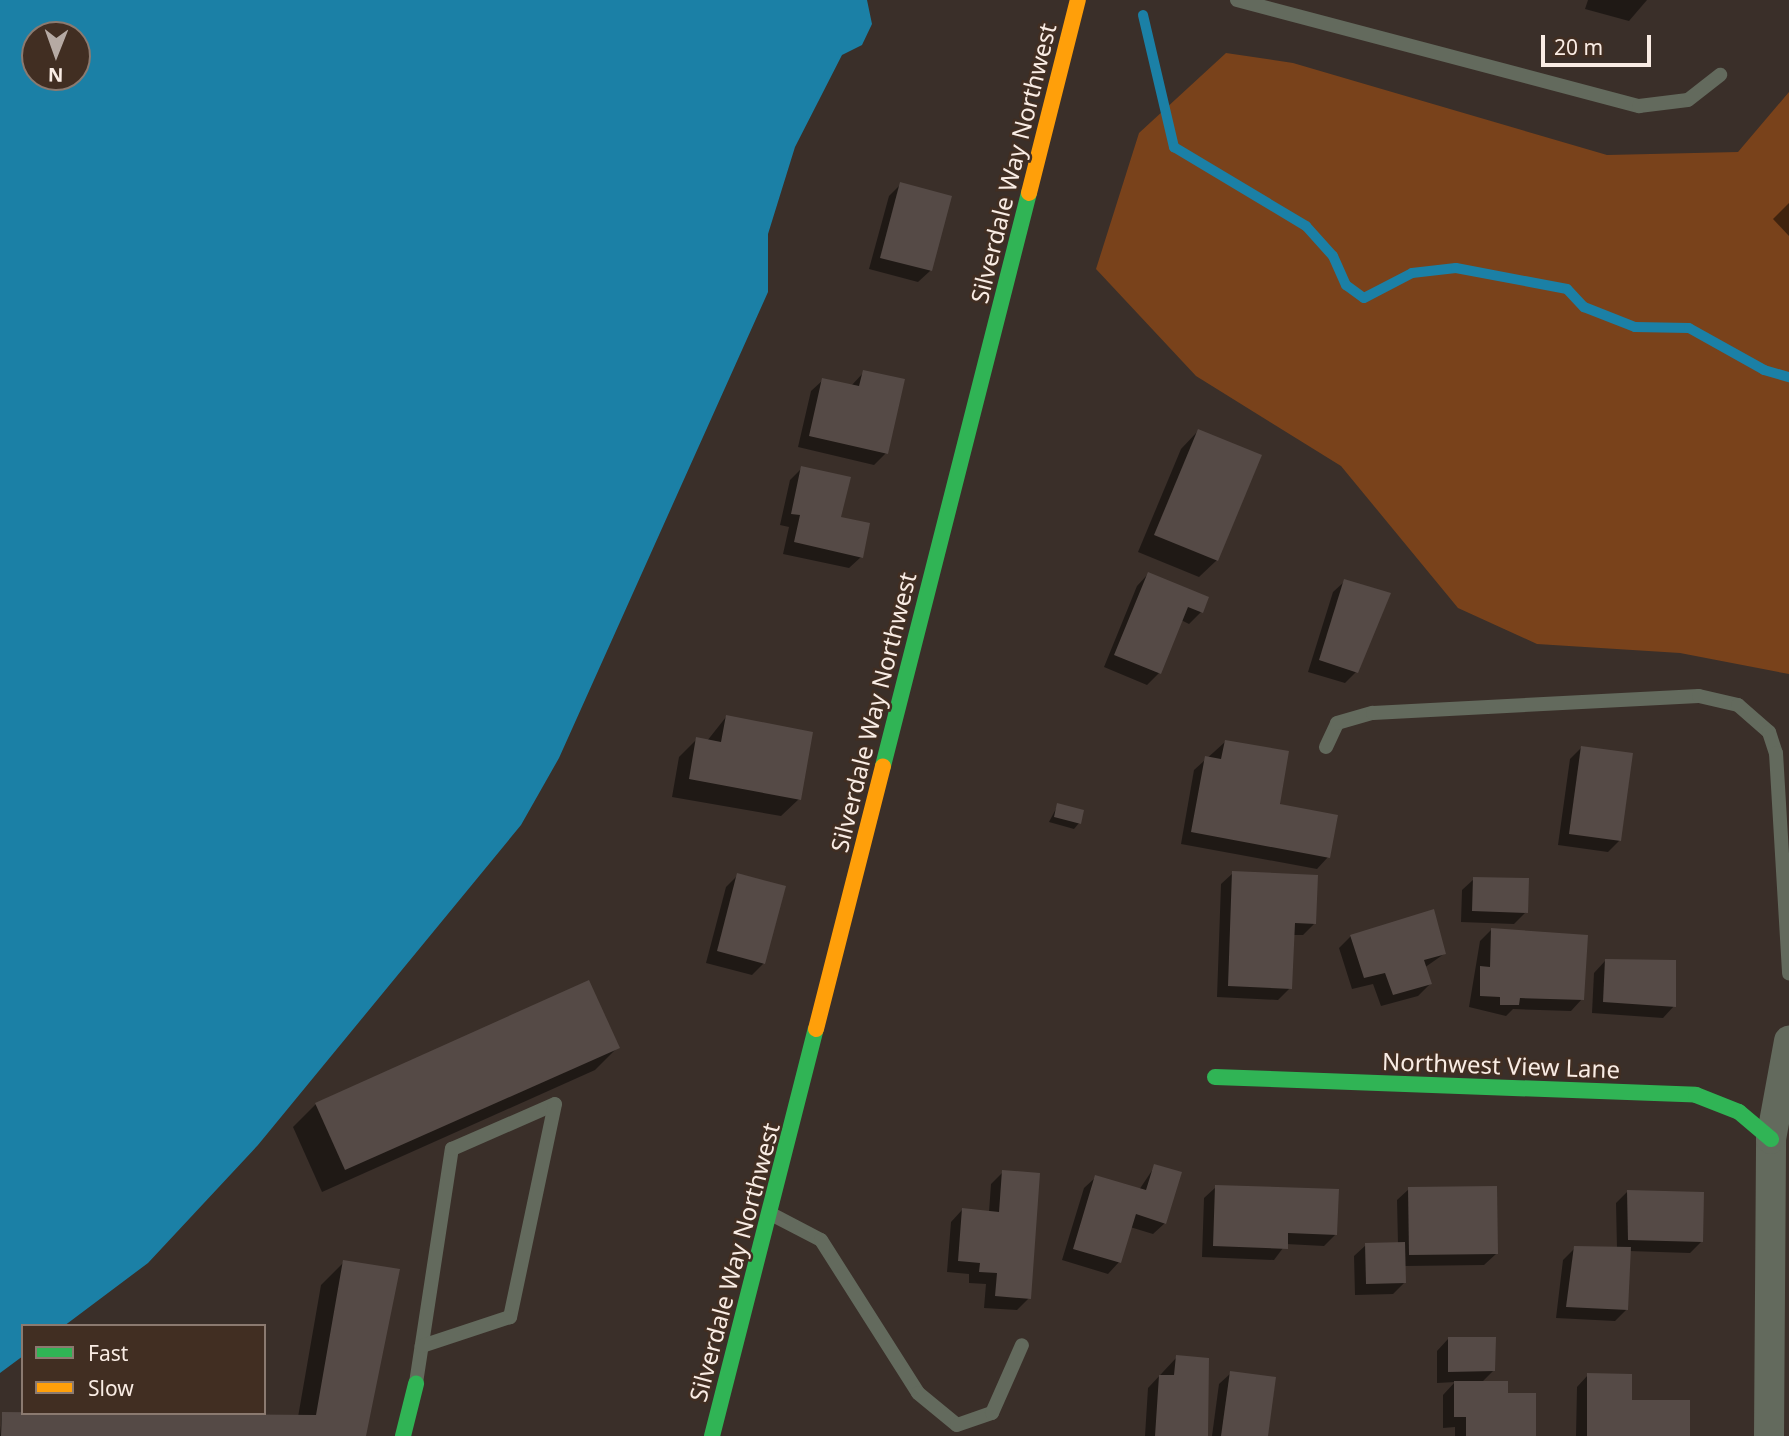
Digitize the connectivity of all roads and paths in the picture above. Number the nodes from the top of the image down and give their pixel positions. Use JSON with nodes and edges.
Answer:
{"nodes":[{"id":1,"x":1078,"y":0,"type":"edge"},
{"id":2,"x":1237,"y":0,"type":"edge"},
{"id":3,"x":1720,"y":75,"type":"dead end"},
{"id":4,"x":1326,"y":747,"type":"dead end"},
{"id":5,"x":1789,"y":974,"type":"edge"},
{"id":6,"x":1789,"y":1041,"type":"edge"},
{"id":7,"x":1216,"y":1077,"type":"dead end"},
{"id":8,"x":1771,"y":1139,"type":"junction"},
{"id":9,"x":771,"y":1214,"type":"junction"},
{"id":10,"x":1022,"y":1345,"type":"dead end"},
{"id":11,"x":422,"y":1346,"type":"junction"},
{"id":12,"x":416,"y":1384,"type":"joint"},
{"id":13,"x":402,"y":1436,"type":"edge"},
{"id":14,"x":712,"y":1436,"type":"edge"},
{"id":15,"x":1769,"y":1436,"type":"edge"}],
"edges":[{"from":1,"to":9,"type":"main road","name":"Silverdale Way Northwest"},
{"from":2,"to":3,"type":"lane"},
{"from":4,"to":5,"type":"lane"},
{"from":6,"to":8,"type":"street"},
{"from":7,"to":8,"type":"main road","name":"Northwest View Lane"},
{"from":8,"to":15,"type":"street"},
{"from":9,"to":10,"type":"lane"},
{"from":9,"to":14,"type":"main road","name":"Silverdale Way Northwest"},
{"from":11,"to":11,"type":"lane"},
{"from":11,"to":12,"type":"lane"},
{"from":12,"to":13,"type":"main road"}]}
